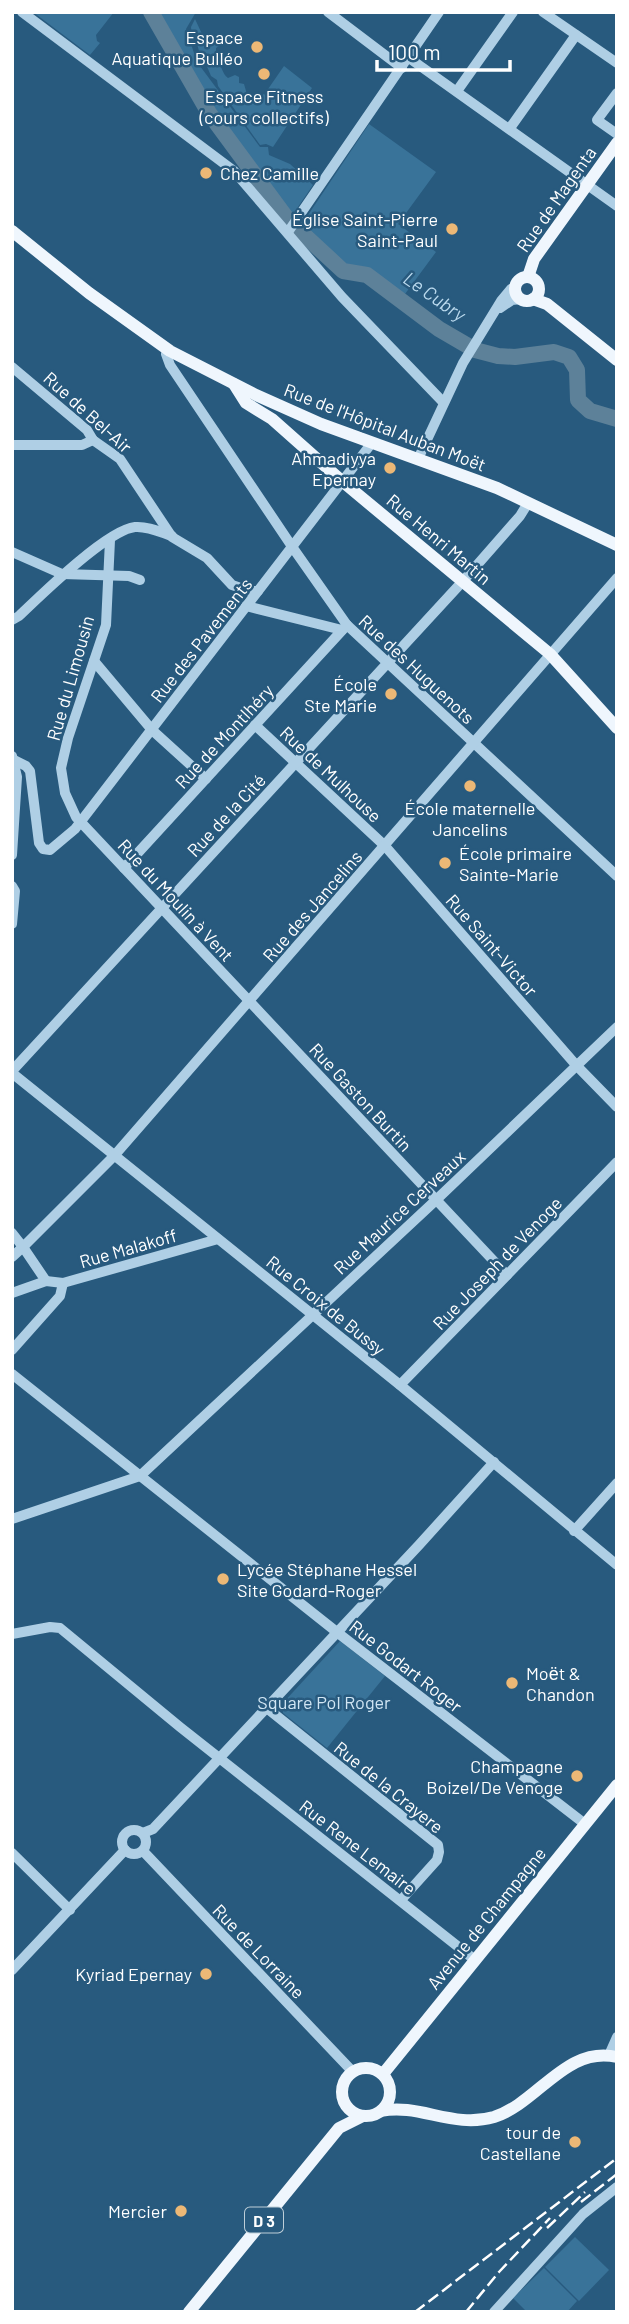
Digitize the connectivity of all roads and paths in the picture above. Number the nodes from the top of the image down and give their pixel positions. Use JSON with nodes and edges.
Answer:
{"nodes":[{"id":1,"x":22,"y":12,"type":"edge"},
{"id":2,"x":328,"y":12,"type":"edge"},
{"id":3,"x":439,"y":12,"type":"edge"},
{"id":4,"x":513,"y":12,"type":"edge"},
{"id":5,"x":543,"y":12,"type":"edge"},
{"id":6,"x":576,"y":35,"type":"junction"},
{"id":7,"x":409,"y":58,"type":"junction"},
{"id":8,"x":617,"y":63,"type":"edge"},
{"id":9,"x":401,"y":68,"type":"junction"},
{"id":10,"x":457,"y":91,"type":"junction"},
{"id":11,"x":617,"y":93,"type":"edge"},
{"id":12,"x":510,"y":128,"type":"junction"},
{"id":13,"x":617,"y":134,"type":"edge"},
{"id":14,"x":617,"y":143,"type":"edge"},
{"id":15,"x":587,"y":184,"type":"junction"},
{"id":16,"x":617,"y":206,"type":"edge"},
{"id":17,"x":12,"y":231,"type":"edge"},
{"id":18,"x":289,"y":231,"type":"junction"},
{"id":19,"x":527,"y":277,"type":"junction"},
{"id":20,"x":523,"y":295,"type":"junction"},
{"id":21,"x":170,"y":351,"type":"junction"},
{"id":22,"x":617,"y":360,"type":"edge"},
{"id":23,"x":12,"y":367,"type":"edge"},
{"id":24,"x":234,"y":383,"type":"junction"},
{"id":25,"x":443,"y":402,"type":"junction"},
{"id":26,"x":93,"y":440,"type":"junction"},
{"id":27,"x":12,"y":444,"type":"edge"},
{"id":28,"x":370,"y":444,"type":"junction"},
{"id":29,"x":418,"y":459,"type":"junction"},
{"id":30,"x":343,"y":482,"type":"junction"},
{"id":31,"x":528,"y":503,"type":"junction"},
{"id":32,"x":172,"y":537,"type":"junction"},
{"id":33,"x":110,"y":540,"type":"junction"},
{"id":34,"x":617,"y":545,"type":"edge"},
{"id":35,"x":292,"y":548,"type":"junction"},
{"id":36,"x":12,"y":552,"type":"edge"},
{"id":37,"x":62,"y":574,"type":"junction"},
{"id":38,"x":108,"y":575,"type":"junction"},
{"id":39,"x":617,"y":578,"type":"edge"},
{"id":40,"x":140,"y":580,"type":"dead end"},
{"id":41,"x":463,"y":581,"type":"junction"},
{"id":42,"x":258,"y":591,"type":"junction"},
{"id":43,"x":246,"y":606,"type":"junction"},
{"id":44,"x":12,"y":620,"type":"edge"},
{"id":45,"x":345,"y":628,"type":"junction"},
{"id":46,"x":550,"y":654,"type":"junction"},
{"id":47,"x":94,"y":661,"type":"junction"},
{"id":48,"x":388,"y":663,"type":"junction"},
{"id":49,"x":255,"y":725,"type":"junction"},
{"id":50,"x":617,"y":728,"type":"edge"},
{"id":51,"x":152,"y":730,"type":"junction"},
{"id":52,"x":473,"y":744,"type":"junction"},
{"id":53,"x":13,"y":758,"type":"edge"},
{"id":54,"x":296,"y":763,"type":"junction"},
{"id":55,"x":206,"y":779,"type":"junction"},
{"id":56,"x":80,"y":821,"type":"junction"},
{"id":57,"x":385,"y":846,"type":"junction"},
{"id":58,"x":12,"y":855,"type":"edge"},
{"id":59,"x":124,"y":868,"type":"junction"},
{"id":60,"x":617,"y":876,"type":"edge"},
{"id":61,"x":12,"y":886,"type":"edge"},
{"id":62,"x":162,"y":909,"type":"junction"},
{"id":63,"x":12,"y":924,"type":"edge"},
{"id":64,"x":250,"y":1001,"type":"junction"},
{"id":65,"x":617,"y":1027,"type":"edge"},
{"id":66,"x":576,"y":1065,"type":"junction"},
{"id":67,"x":12,"y":1072,"type":"edge"},
{"id":68,"x":617,"y":1107,"type":"edge"},
{"id":69,"x":114,"y":1156,"type":"junction"},
{"id":70,"x":617,"y":1162,"type":"edge"},
{"id":71,"x":435,"y":1200,"type":"junction"},
{"id":72,"x":12,"y":1233,"type":"edge"},
{"id":73,"x":218,"y":1239,"type":"junction"},
{"id":74,"x":23,"y":1247,"type":"junction"},
{"id":75,"x":12,"y":1257,"type":"edge"},
{"id":76,"x":507,"y":1275,"type":"junction"},
{"id":77,"x":46,"y":1281,"type":"junction"},
{"id":78,"x":63,"y":1283,"type":"junction"},
{"id":79,"x":12,"y":1293,"type":"edge"},
{"id":80,"x":311,"y":1314,"type":"junction"},
{"id":81,"x":12,"y":1350,"type":"edge"},
{"id":82,"x":12,"y":1374,"type":"edge"},
{"id":83,"x":400,"y":1385,"type":"junction"},
{"id":84,"x":494,"y":1462,"type":"junction"},
{"id":85,"x":140,"y":1476,"type":"junction"},
{"id":86,"x":617,"y":1483,"type":"edge"},
{"id":87,"x":12,"y":1519,"type":"edge"},
{"id":88,"x":574,"y":1531,"type":"junction"},
{"id":89,"x":617,"y":1565,"type":"edge"},
{"id":90,"x":338,"y":1633,"type":"junction"},
{"id":91,"x":12,"y":1634,"type":"edge"},
{"id":92,"x":268,"y":1709,"type":"junction"},
{"id":93,"x":222,"y":1758,"type":"junction"},
{"id":94,"x":615,"y":1792,"type":"edge"},
{"id":95,"x":585,"y":1824,"type":"junction"},
{"id":96,"x":142,"y":1833,"type":"junction"},
{"id":97,"x":125,"y":1850,"type":"junction"},
{"id":98,"x":143,"y":1851,"type":"junction"},
{"id":99,"x":12,"y":1853,"type":"edge"},
{"id":100,"x":401,"y":1900,"type":"junction"},
{"id":101,"x":70,"y":1910,"type":"junction"},
{"id":102,"x":475,"y":1959,"type":"junction"},
{"id":103,"x":12,"y":1970,"type":"edge"},
{"id":104,"x":617,"y":2037,"type":"edge"},
{"id":105,"x":613,"y":2056,"type":"edge"},
{"id":106,"x":353,"y":2072,"type":"junction"},
{"id":107,"x":383,"y":2074,"type":"junction"},
{"id":108,"x":390,"y":2090,"type":"junction"},
{"id":109,"x":344,"y":2101,"type":"junction"},
{"id":110,"x":404,"y":2108,"type":"junction"},
{"id":111,"x":381,"y":2111,"type":"junction"},
{"id":112,"x":363,"y":2116,"type":"junction"},
{"id":113,"x":339,"y":2127,"type":"junction"},
{"id":114,"x":617,"y":2187,"type":"edge"},
{"id":115,"x":189,"y":2312,"type":"edge"},
{"id":116,"x":494,"y":2312,"type":"edge"}],
"edges":[{"from":1,"to":18,"type":"street"},
{"from":2,"to":9,"type":"street"},
{"from":3,"to":7,"type":"street"},
{"from":4,"to":10,"type":"street"},
{"from":5,"to":6,"type":"street"},
{"from":6,"to":8,"type":"street"},
{"from":6,"to":12,"type":"street"},
{"from":7,"to":9,"type":"street"},
{"from":7,"to":10,"type":"street"},
{"from":9,"to":18,"type":"street"},
{"from":10,"to":12,"type":"street"},
{"from":11,"to":13,"type":"street"},
{"from":12,"to":15,"type":"street"},
{"from":14,"to":15,"type":"main road","name":"Rue de Magenta"},
{"from":15,"to":16,"type":"street"},
{"from":15,"to":19,"type":"main road","name":"Rue de Magenta"},
{"from":17,"to":21,"type":"main road","name":"Rue de l'Hôpital Auban Moët"},
{"from":18,"to":25,"type":"street"},
{"from":19,"to":20,"type":"main road"},
{"from":19,"to":20,"type":"main road"},
{"from":20,"to":22,"type":"main road"},
{"from":20,"to":25,"type":"street"},
{"from":21,"to":24,"type":"main road","name":"Rue de l'Hôpital Auban Moët"},
{"from":21,"to":35,"type":"street","name":"Rue des Huguenots"},
{"from":23,"to":26,"type":"street","name":"Rue de Bel-Air"},
{"from":24,"to":28,"type":"main road","name":"Rue de l'Hôpital Auban Moët"},
{"from":24,"to":30,"type":"main road","name":"Rue Henri Martin"},
{"from":25,"to":29,"type":"street"},
{"from":26,"to":27,"type":"street"},
{"from":26,"to":32,"type":"street","name":"Rue de Bel-Air"},
{"from":28,"to":29,"type":"main road","name":"Rue de l'Hôpital Auban Moët"},
{"from":28,"to":30,"type":"street","name":"Rue des Pavements"},
{"from":29,"to":31,"type":"main road","name":"Rue de l'Hôpital Auban Moët"},
{"from":30,"to":35,"type":"street","name":"Rue des Pavements"},
{"from":30,"to":41,"type":"main road","name":"Rue Henri Martin"},
{"from":31,"to":34,"type":"main road","name":"Rue de l'Hôpital Auban Moët"},
{"from":31,"to":41,"type":"street","name":"Rue de la Cité"},
{"from":32,"to":33,"type":"street"},
{"from":32,"to":42,"type":"street","name":"Rue de Bel-Air"},
{"from":33,"to":37,"type":"street"},
{"from":33,"to":38,"type":"street","name":"Rue du Limousin"},
{"from":35,"to":42,"type":"street","name":"Rue des Pavements"},
{"from":35,"to":45,"type":"street","name":"Rue des Huguenots"},
{"from":36,"to":37,"type":"street"},
{"from":37,"to":38,"type":"street"},
{"from":37,"to":44,"type":"street"},
{"from":38,"to":40,"type":"street"},
{"from":38,"to":47,"type":"street","name":"Rue du Limousin"},
{"from":39,"to":46,"type":"street","name":"Rue des Jancelins"},
{"from":41,"to":46,"type":"main road","name":"Rue Henri Martin"},
{"from":41,"to":48,"type":"street","name":"Rue de la Cité"},
{"from":42,"to":43,"type":"street","name":"Rue des Pavements"},
{"from":43,"to":45,"type":"street"},
{"from":43,"to":51,"type":"street","name":"Rue des Pavements"},
{"from":45,"to":48,"type":"street","name":"Rue des Huguenots"},
{"from":45,"to":49,"type":"street","name":"Rue de Montlhéry"},
{"from":46,"to":50,"type":"main road","name":"Rue Henri Martin"},
{"from":46,"to":52,"type":"street","name":"Rue des Jancelins"},
{"from":47,"to":51,"type":"street"},
{"from":47,"to":56,"type":"street","name":"Rue du Limousin"},
{"from":48,"to":52,"type":"street","name":"Rue des Huguenots"},
{"from":48,"to":54,"type":"street","name":"Rue de la Cité"},
{"from":49,"to":54,"type":"street","name":"Rue de Mulhouse"},
{"from":49,"to":55,"type":"street","name":"Rue de Montlhéry"},
{"from":51,"to":55,"type":"street"},
{"from":51,"to":56,"type":"street","name":"Rue des Pavements"},
{"from":52,"to":57,"type":"street","name":"Rue des Jancelins"},
{"from":52,"to":60,"type":"street","name":"Rue des Huguenots"},
{"from":53,"to":56,"type":"street","name":"Rue des Pavements"},
{"from":53,"to":58,"type":"street"},
{"from":54,"to":57,"type":"street","name":"Rue de Mulhouse"},
{"from":54,"to":62,"type":"street","name":"Rue de la Cité"},
{"from":55,"to":59,"type":"street","name":"Rue de Montlhéry"},
{"from":56,"to":59,"type":"street","name":"Rue du Moulin à Vent"},
{"from":57,"to":64,"type":"street","name":"Rue des Jancelins"},
{"from":57,"to":66,"type":"street","name":"Rue Saint-Victor"},
{"from":59,"to":62,"type":"street","name":"Rue du Moulin à Vent"},
{"from":61,"to":63,"type":"street"},
{"from":62,"to":64,"type":"street","name":"Rue du Moulin à Vent"},
{"from":62,"to":67,"type":"street","name":"Rue de la Cité"},
{"from":64,"to":69,"type":"street","name":"Rue des Jancelins"},
{"from":64,"to":71,"type":"street","name":"Rue Gaston Burtin"},
{"from":65,"to":66,"type":"street","name":"Rue Maurice Cerveaux"},
{"from":66,"to":68,"type":"street","name":"Rue Saint-Victor"},
{"from":66,"to":71,"type":"street","name":"Rue Maurice Cerveaux"},
{"from":67,"to":69,"type":"street","name":"Rue Croix de Bussy"},
{"from":69,"to":73,"type":"street","name":"Rue Croix de Bussy"},
{"from":69,"to":74,"type":"street","name":"Rue des Jancelins"},
{"from":70,"to":76,"type":"street","name":"Rue Joseph de Venoge"},
{"from":71,"to":76,"type":"street","name":"Rue Gaston Burtin"},
{"from":71,"to":80,"type":"street","name":"Rue Maurice Cerveaux"},
{"from":72,"to":74,"type":"street"},
{"from":73,"to":78,"type":"street","name":"Rue Malakoff"},
{"from":73,"to":80,"type":"street","name":"Rue Croix de Bussy"},
{"from":74,"to":75,"type":"street","name":"Rue des Jancelins"},
{"from":74,"to":77,"type":"street"},
{"from":76,"to":83,"type":"street","name":"Rue Joseph de Venoge"},
{"from":77,"to":78,"type":"street","name":"Rue Malakoff"},
{"from":77,"to":79,"type":"street"},
{"from":78,"to":81,"type":"street"},
{"from":80,"to":83,"type":"street","name":"Rue Croix de Bussy"},
{"from":80,"to":85,"type":"street","name":"Rue Maurice Cerveaux"},
{"from":82,"to":85,"type":"street","name":"Rue Godart Roger"},
{"from":83,"to":84,"type":"street","name":"Rue Croix de Bussy"},
{"from":84,"to":88,"type":"street","name":"Rue Croix de Bussy"},
{"from":84,"to":90,"type":"street"},
{"from":85,"to":87,"type":"street"},
{"from":85,"to":90,"type":"street","name":"Rue Godart Roger"},
{"from":86,"to":88,"type":"street"},
{"from":88,"to":89,"type":"street","name":"Rue Croix de Bussy"},
{"from":90,"to":92,"type":"street"},
{"from":90,"to":95,"type":"street","name":"Rue Godart Roger"},
{"from":91,"to":93,"type":"street","name":"Rue Rene Lemaire"},
{"from":92,"to":93,"type":"street"},
{"from":92,"to":100,"type":"street","name":"Rue de la Crayere"},
{"from":93,"to":96,"type":"street"},
{"from":93,"to":100,"type":"street","name":"Rue Rene Lemaire"},
{"from":94,"to":95,"type":"main road","name":"Avenue de Champagne"},
{"from":95,"to":102,"type":"main road","name":"Avenue de Champagne"},
{"from":96,"to":97,"type":"street"},
{"from":96,"to":98,"type":"street"},
{"from":97,"to":98,"type":"street"},
{"from":97,"to":101,"type":"street"},
{"from":98,"to":106,"type":"street","name":"Rue de Lorraine"},
{"from":99,"to":101,"type":"street"},
{"from":100,"to":102,"type":"street","name":"Rue Rene Lemaire"},
{"from":101,"to":103,"type":"street"},
{"from":102,"to":107,"type":"main road","name":"Avenue de Champagne"},
{"from":104,"to":105,"type":"street"},
{"from":105,"to":110,"type":"main road"},
{"from":106,"to":107,"type":"main road"},
{"from":106,"to":109,"type":"main road"},
{"from":107,"to":108,"type":"main road"},
{"from":108,"to":110,"type":"main road"},
{"from":108,"to":111,"type":"main road"},
{"from":109,"to":112,"type":"main road"},
{"from":109,"to":113,"type":"main road","number":"D 3"},
{"from":110,"to":111,"type":"main road"},
{"from":111,"to":112,"type":"main road"},
{"from":112,"to":113,"type":"main road","number":"D 3"},
{"from":113,"to":115,"type":"main road","number":"D 3"},
{"from":114,"to":116,"type":"street"}]}
